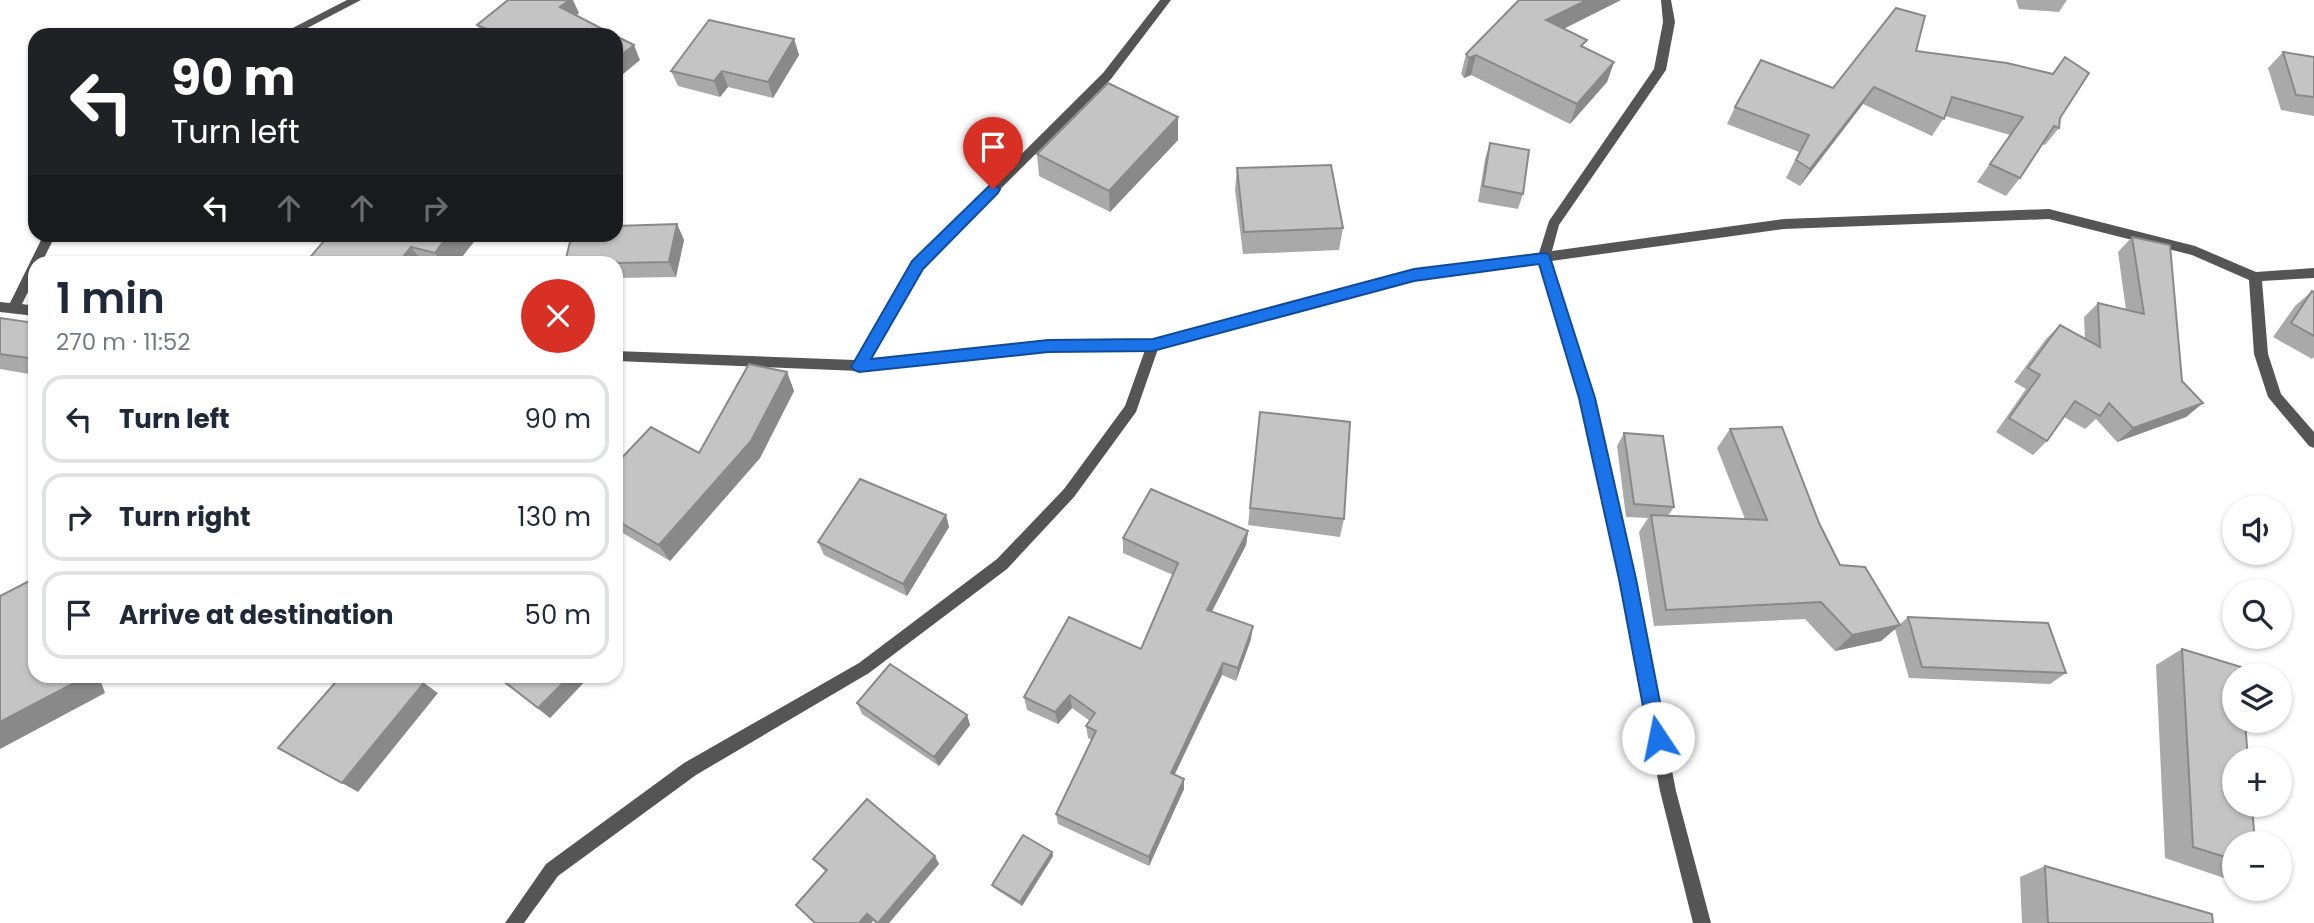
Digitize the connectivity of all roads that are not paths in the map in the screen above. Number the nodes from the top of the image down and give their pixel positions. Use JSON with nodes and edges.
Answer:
{"nodes":[{"id":1,"x":356,"y":0,"type":"edge"},
{"id":2,"x":1166,"y":0,"type":"edge"},
{"id":3,"x":1666,"y":0,"type":"edge"},
{"id":4,"x":299,"y":28,"type":"edge"},
{"id":5,"x":1544,"y":258,"type":"junction"},
{"id":6,"x":2314,"y":273,"type":"edge"},
{"id":7,"x":28,"y":276,"type":"edge"},
{"id":8,"x":2255,"y":277,"type":"junction"},
{"id":9,"x":7,"y":308,"type":"edge"},
{"id":10,"x":28,"y":310,"type":"edge"},
{"id":11,"x":1153,"y":345,"type":"junction"},
{"id":12,"x":623,"y":356,"type":"edge"},
{"id":13,"x":859,"y":366,"type":"junction"},
{"id":14,"x":2314,"y":442,"type":"edge"},
{"id":15,"x":514,"y":923,"type":"edge"},
{"id":16,"x":1702,"y":923,"type":"edge"}],
"edges":[{"from":1,"to":4,"type":"street"},
{"from":2,"to":13,"type":"street"},
{"from":3,"to":5,"type":"street"},
{"from":5,"to":8,"type":"street"},
{"from":5,"to":11,"type":"street"},
{"from":5,"to":16,"type":"street"},
{"from":6,"to":8,"type":"street"},
{"from":7,"to":9,"type":"street"},
{"from":8,"to":14,"type":"street"},
{"from":9,"to":10,"type":"street"},
{"from":11,"to":13,"type":"street"},
{"from":11,"to":15,"type":"street"},
{"from":12,"to":13,"type":"street"}]}
